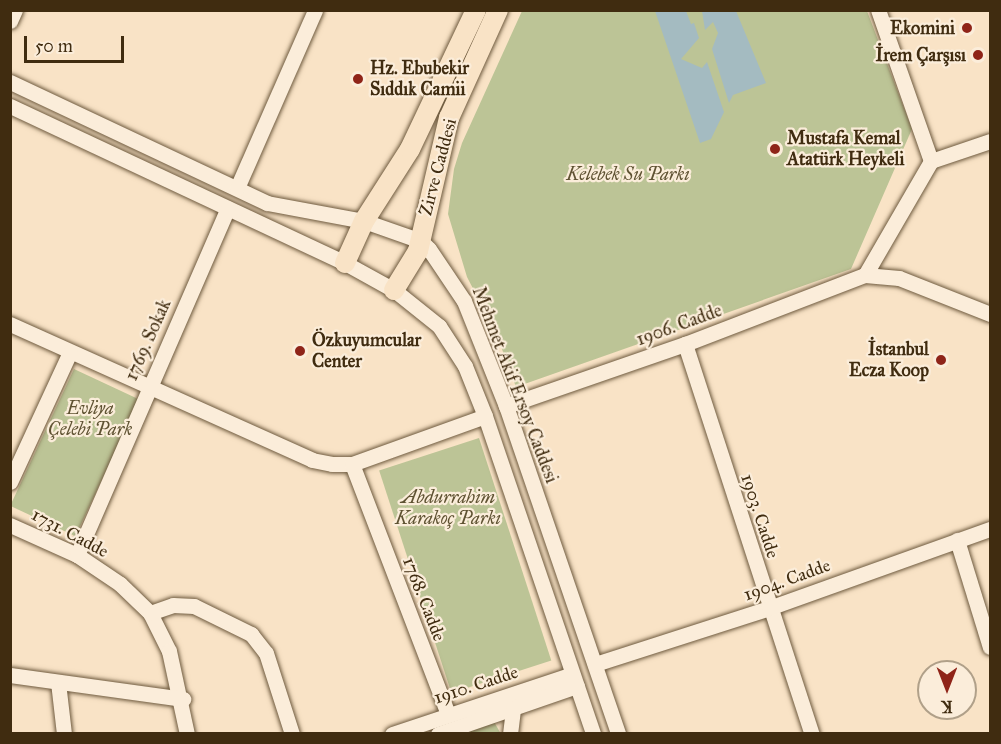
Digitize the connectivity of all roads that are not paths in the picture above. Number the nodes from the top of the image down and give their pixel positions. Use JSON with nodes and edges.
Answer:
{"nodes":[{"id":1,"x":15,"y":10,"type":"edge"},
{"id":2,"x":315,"y":10,"type":"edge"},
{"id":3,"x":476,"y":10,"type":"edge"},
{"id":4,"x":498,"y":10,"type":"edge"},
{"id":5,"x":878,"y":10,"type":"edge"},
{"id":6,"x":10,"y":21,"type":"edge"},
{"id":7,"x":10,"y":82,"type":"edge"},
{"id":8,"x":10,"y":106,"type":"edge"},
{"id":9,"x":990,"y":141,"type":"edge"},
{"id":10,"x":931,"y":161,"type":"junction"},
{"id":11,"x":237,"y":188,"type":"junction"},
{"id":12,"x":228,"y":208,"type":"junction"},
{"id":13,"x":364,"y":221,"type":"junction"},
{"id":14,"x":421,"y":241,"type":"junction"},
{"id":15,"x":345,"y":263,"type":"junction"},
{"id":16,"x":865,"y":275,"type":"junction"},
{"id":17,"x":394,"y":290,"type":"junction"},
{"id":18,"x":990,"y":314,"type":"edge"},
{"id":19,"x":10,"y":324,"type":"edge"},
{"id":20,"x":685,"y":344,"type":"junction"},
{"id":21,"x":70,"y":352,"type":"junction"},
{"id":22,"x":149,"y":387,"type":"junction"},
{"id":23,"x":506,"y":406,"type":"junction"},
{"id":24,"x":485,"y":416,"type":"junction"},
{"id":25,"x":352,"y":464,"type":"junction"},
{"id":26,"x":10,"y":482,"type":"edge"},
{"id":27,"x":10,"y":525,"type":"edge"},
{"id":28,"x":990,"y":529,"type":"edge"},
{"id":29,"x":957,"y":540,"type":"junction"},
{"id":30,"x":77,"y":555,"type":"junction"},
{"id":31,"x":769,"y":608,"type":"junction"},
{"id":32,"x":150,"y":613,"type":"junction"},
{"id":33,"x":990,"y":647,"type":"edge"},
{"id":34,"x":595,"y":664,"type":"junction"},
{"id":35,"x":10,"y":675,"type":"edge"},
{"id":36,"x":575,"y":680,"type":"junction"},
{"id":37,"x":58,"y":682,"type":"junction"},
{"id":38,"x":183,"y":699,"type":"junction"},
{"id":39,"x":513,"y":708,"type":"junction"},
{"id":40,"x":448,"y":714,"type":"junction"},
{"id":41,"x":64,"y":734,"type":"edge"},
{"id":42,"x":187,"y":734,"type":"edge"},
{"id":43,"x":292,"y":734,"type":"edge"},
{"id":44,"x":392,"y":734,"type":"edge"},
{"id":45,"x":438,"y":734,"type":"edge"},
{"id":46,"x":510,"y":734,"type":"edge"},
{"id":47,"x":593,"y":734,"type":"edge"},
{"id":48,"x":618,"y":734,"type":"edge"},
{"id":49,"x":812,"y":734,"type":"edge"}],
"edges":[{"from":1,"to":6,"type":"street"},
{"from":2,"to":11,"type":"street"},
{"from":3,"to":13,"type":"main road","name":"Zirve Caddesi"},
{"from":4,"to":14,"type":"main road","name":"Zirve Caddesi"},
{"from":5,"to":10,"type":"street"},
{"from":7,"to":11,"type":"street"},
{"from":8,"to":12,"type":"street"},
{"from":9,"to":10,"type":"street"},
{"from":10,"to":16,"type":"street"},
{"from":11,"to":13,"type":"street"},
{"from":12,"to":15,"type":"street"},
{"from":12,"to":22,"type":"street","name":"1769. Sokak"},
{"from":13,"to":14,"type":"street"},
{"from":13,"to":15,"type":"main road","name":"Zirve Caddesi"},
{"from":14,"to":17,"type":"main road","name":"Zirve Caddesi"},
{"from":14,"to":23,"type":"street","name":"Mehmet Akif Ersoy Caddesi"},
{"from":15,"to":17,"type":"street"},
{"from":16,"to":18,"type":"street","name":"1906. Cadde"},
{"from":16,"to":20,"type":"street","name":"1906. Cadde"},
{"from":17,"to":24,"type":"street"},
{"from":19,"to":21,"type":"street"},
{"from":20,"to":23,"type":"street","name":"1906. Cadde"},
{"from":20,"to":31,"type":"street","name":"1903. Cadde"},
{"from":21,"to":22,"type":"street"},
{"from":21,"to":26,"type":"street"},
{"from":22,"to":25,"type":"street"},
{"from":22,"to":30,"type":"street","name":"1769. Sokak"},
{"from":23,"to":34,"type":"street","name":"Mehmet Akif Ersoy Caddesi"},
{"from":24,"to":25,"type":"street"},
{"from":24,"to":36,"type":"street"},
{"from":25,"to":40,"type":"street","name":"1768. Cadde"},
{"from":27,"to":30,"type":"street","name":"1731. Cadde"},
{"from":28,"to":29,"type":"street","name":"1904. Cadde"},
{"from":29,"to":31,"type":"street","name":"1904. Cadde"},
{"from":29,"to":33,"type":"street"},
{"from":30,"to":32,"type":"street","name":"1731. Cadde"},
{"from":31,"to":34,"type":"street","name":"1904. Cadde"},
{"from":31,"to":49,"type":"street","name":"1903. Cadde"},
{"from":32,"to":38,"type":"street","name":"1731. Cadde"},
{"from":32,"to":43,"type":"street"},
{"from":34,"to":48,"type":"street","name":"Mehmet Akif Ersoy Caddesi"},
{"from":35,"to":37,"type":"street"},
{"from":36,"to":39,"type":"street","name":"1910. Cadde"},
{"from":36,"to":40,"type":"street","name":"1910. Cadde"},
{"from":36,"to":47,"type":"street"},
{"from":37,"to":38,"type":"street"},
{"from":37,"to":41,"type":"street"},
{"from":38,"to":42,"type":"street","name":"1731. Cadde"},
{"from":39,"to":45,"type":"street","name":"1910. Cadde"},
{"from":39,"to":46,"type":"street"},
{"from":40,"to":44,"type":"street","name":"1910. Cadde"}]}
